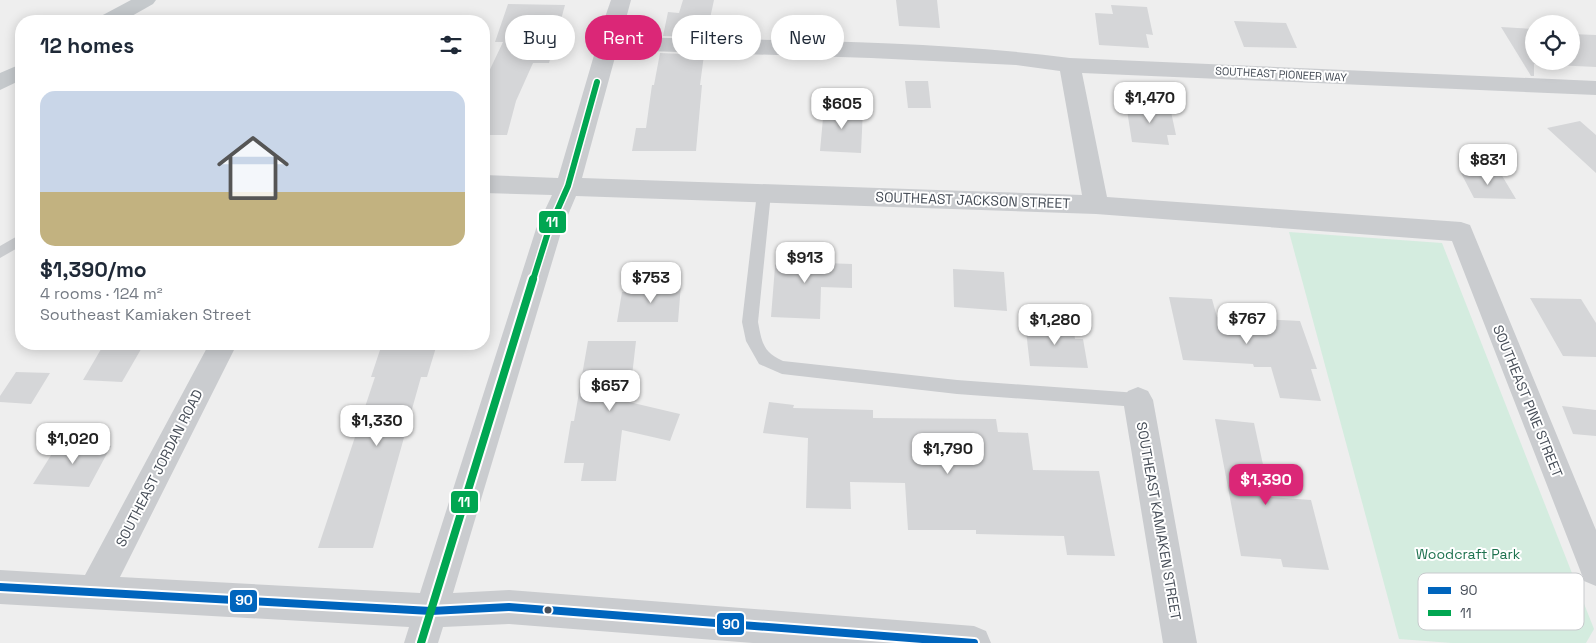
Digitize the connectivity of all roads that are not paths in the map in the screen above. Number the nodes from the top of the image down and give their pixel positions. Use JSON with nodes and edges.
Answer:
{"nodes":[{"id":1,"x":146,"y":0,"type":"edge"},
{"id":2,"x":621,"y":0,"type":"edge"},
{"id":3,"x":119,"y":15,"type":"edge"},
{"id":4,"x":616,"y":15,"type":"edge"},
{"id":5,"x":662,"y":45,"type":"edge"},
{"id":6,"x":602,"y":60,"type":"edge"},
{"id":7,"x":1070,"y":64,"type":"junction"},
{"id":8,"x":15,"y":74,"type":"edge"},
{"id":9,"x":0,"y":83,"type":"edge"},
{"id":10,"x":1596,"y":88,"type":"edge"},
{"id":11,"x":490,"y":184,"type":"edge"},
{"id":12,"x":568,"y":186,"type":"junction"},
{"id":13,"x":764,"y":193,"type":"junction"},
{"id":14,"x":1096,"y":205,"type":"junction"},
{"id":15,"x":1461,"y":232,"type":"joint"},
{"id":16,"x":15,"y":243,"type":"edge"},
{"id":17,"x":0,"y":253,"type":"edge"},
{"id":18,"x":220,"y":350,"type":"edge"},
{"id":19,"x":1138,"y":400,"type":"joint"},
{"id":20,"x":1596,"y":570,"type":"edge"},
{"id":21,"x":0,"y":586,"type":"edge"},
{"id":22,"x":95,"y":592,"type":"junction"},
{"id":23,"x":430,"y":611,"type":"junction"},
{"id":24,"x":421,"y":643,"type":"edge"},
{"id":25,"x":974,"y":643,"type":"edge"},
{"id":26,"x":1180,"y":643,"type":"edge"}],
"edges":[{"from":1,"to":3,"type":"main road"},
{"from":2,"to":4,"type":"street"},
{"from":5,"to":7,"type":"street","name":"SOUTHEAST PIONEER WAY"},
{"from":6,"to":12,"type":"street"},
{"from":7,"to":10,"type":"street","name":"SOUTHEAST PIONEER WAY"},
{"from":7,"to":14,"type":"street"},
{"from":8,"to":9,"type":"main road"},
{"from":11,"to":12,"type":"street","name":"SOUTHEAST JACKSON STREET"},
{"from":12,"to":13,"type":"street","name":"SOUTHEAST JACKSON STREET"},
{"from":12,"to":23,"type":"street"},
{"from":13,"to":14,"type":"street","name":"SOUTHEAST JACKSON STREET"},
{"from":13,"to":19,"type":"lane"},
{"from":14,"to":15,"type":"street","name":"SOUTHEAST JACKSON STREET"},
{"from":15,"to":20,"type":"street","name":"SOUTHEAST PINE STREET"},
{"from":16,"to":17,"type":"lane"},
{"from":18,"to":22,"type":"street","name":"SOUTHEAST JORDAN ROAD"},
{"from":19,"to":26,"type":"street","name":"SOUTHEAST KAMIAKEN STREET"},
{"from":21,"to":22,"type":"street"},
{"from":22,"to":23,"type":"street"},
{"from":23,"to":24,"type":"street"},
{"from":23,"to":25,"type":"street"}]}
